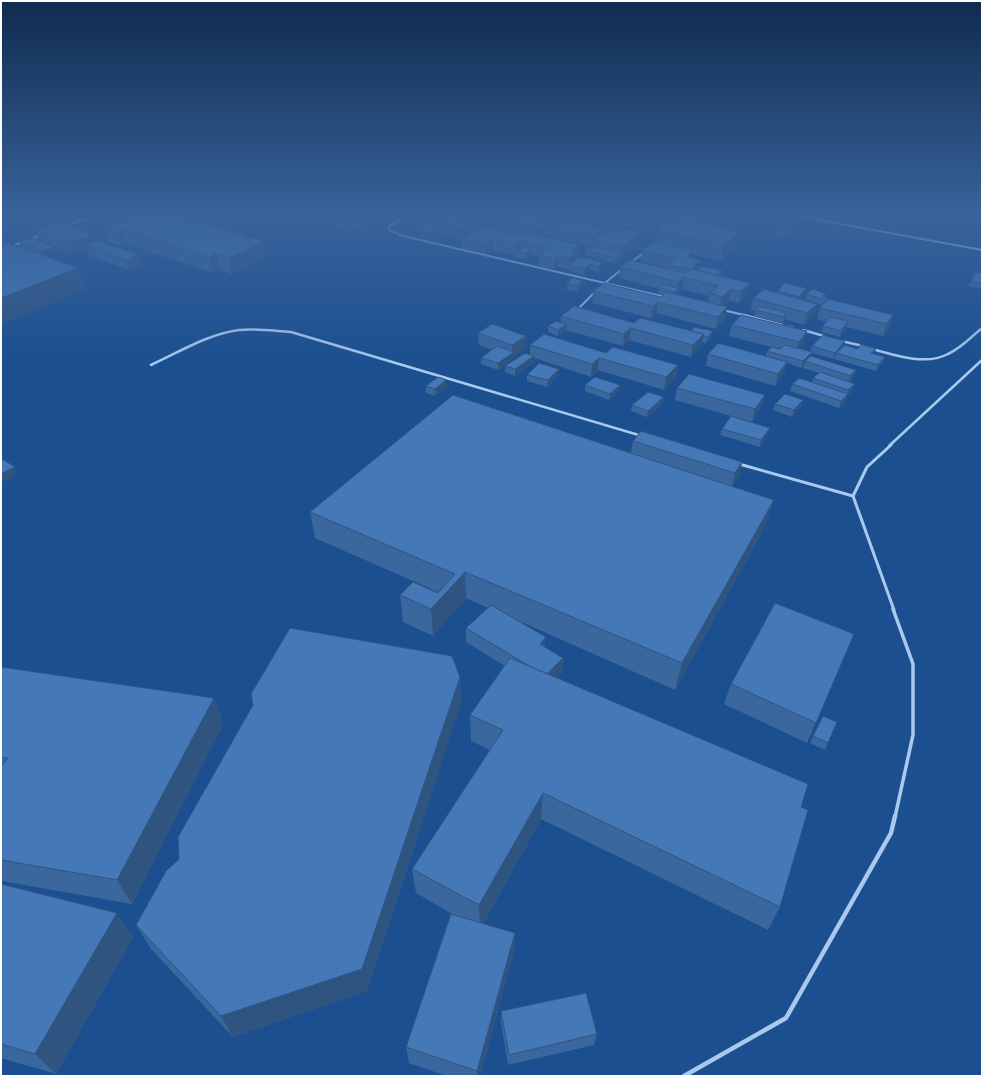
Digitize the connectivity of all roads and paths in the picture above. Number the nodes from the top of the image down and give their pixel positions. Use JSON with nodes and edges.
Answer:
{"nodes":[{"id":1,"x":520,"y":263,"type":"edge"},
{"id":2,"x":623,"y":268,"type":"edge"},
{"id":3,"x":605,"y":283,"type":"junction"},
{"id":4,"x":671,"y":298,"type":"edge"},
{"id":5,"x":716,"y":309,"type":"edge"},
{"id":6,"x":570,"y":316,"type":"edge"},
{"id":7,"x":783,"y":325,"type":"edge"},
{"id":8,"x":982,"y":328,"type":"edge"},
{"id":9,"x":798,"y":329,"type":"edge"},
{"id":10,"x":828,"y":337,"type":"edge"},
{"id":11,"x":835,"y":339,"type":"edge"},
{"id":12,"x":864,"y":347,"type":"edge"},
{"id":13,"x":872,"y":349,"type":"edge"},
{"id":14,"x":982,"y":360,"type":"edge"},
{"id":15,"x":151,"y":365,"type":"dead end"},
{"id":16,"x":644,"y":436,"type":"edge"},
{"id":17,"x":734,"y":462,"type":"edge"},
{"id":18,"x":853,"y":496,"type":"junction"},
{"id":19,"x":684,"y":1076,"type":"edge"}],
"edges":[{"from":1,"to":3,"type":"lane"},
{"from":2,"to":3,"type":"lane"},
{"from":3,"to":4,"type":"lane"},
{"from":3,"to":6,"type":"lane"},
{"from":5,"to":7,"type":"lane"},
{"from":8,"to":13,"type":"lane"},
{"from":9,"to":10,"type":"lane"},
{"from":11,"to":12,"type":"lane"},
{"from":14,"to":18,"type":"lane"},
{"from":15,"to":16,"type":"lane"},
{"from":17,"to":18,"type":"lane"},
{"from":18,"to":19,"type":"lane"}]}
